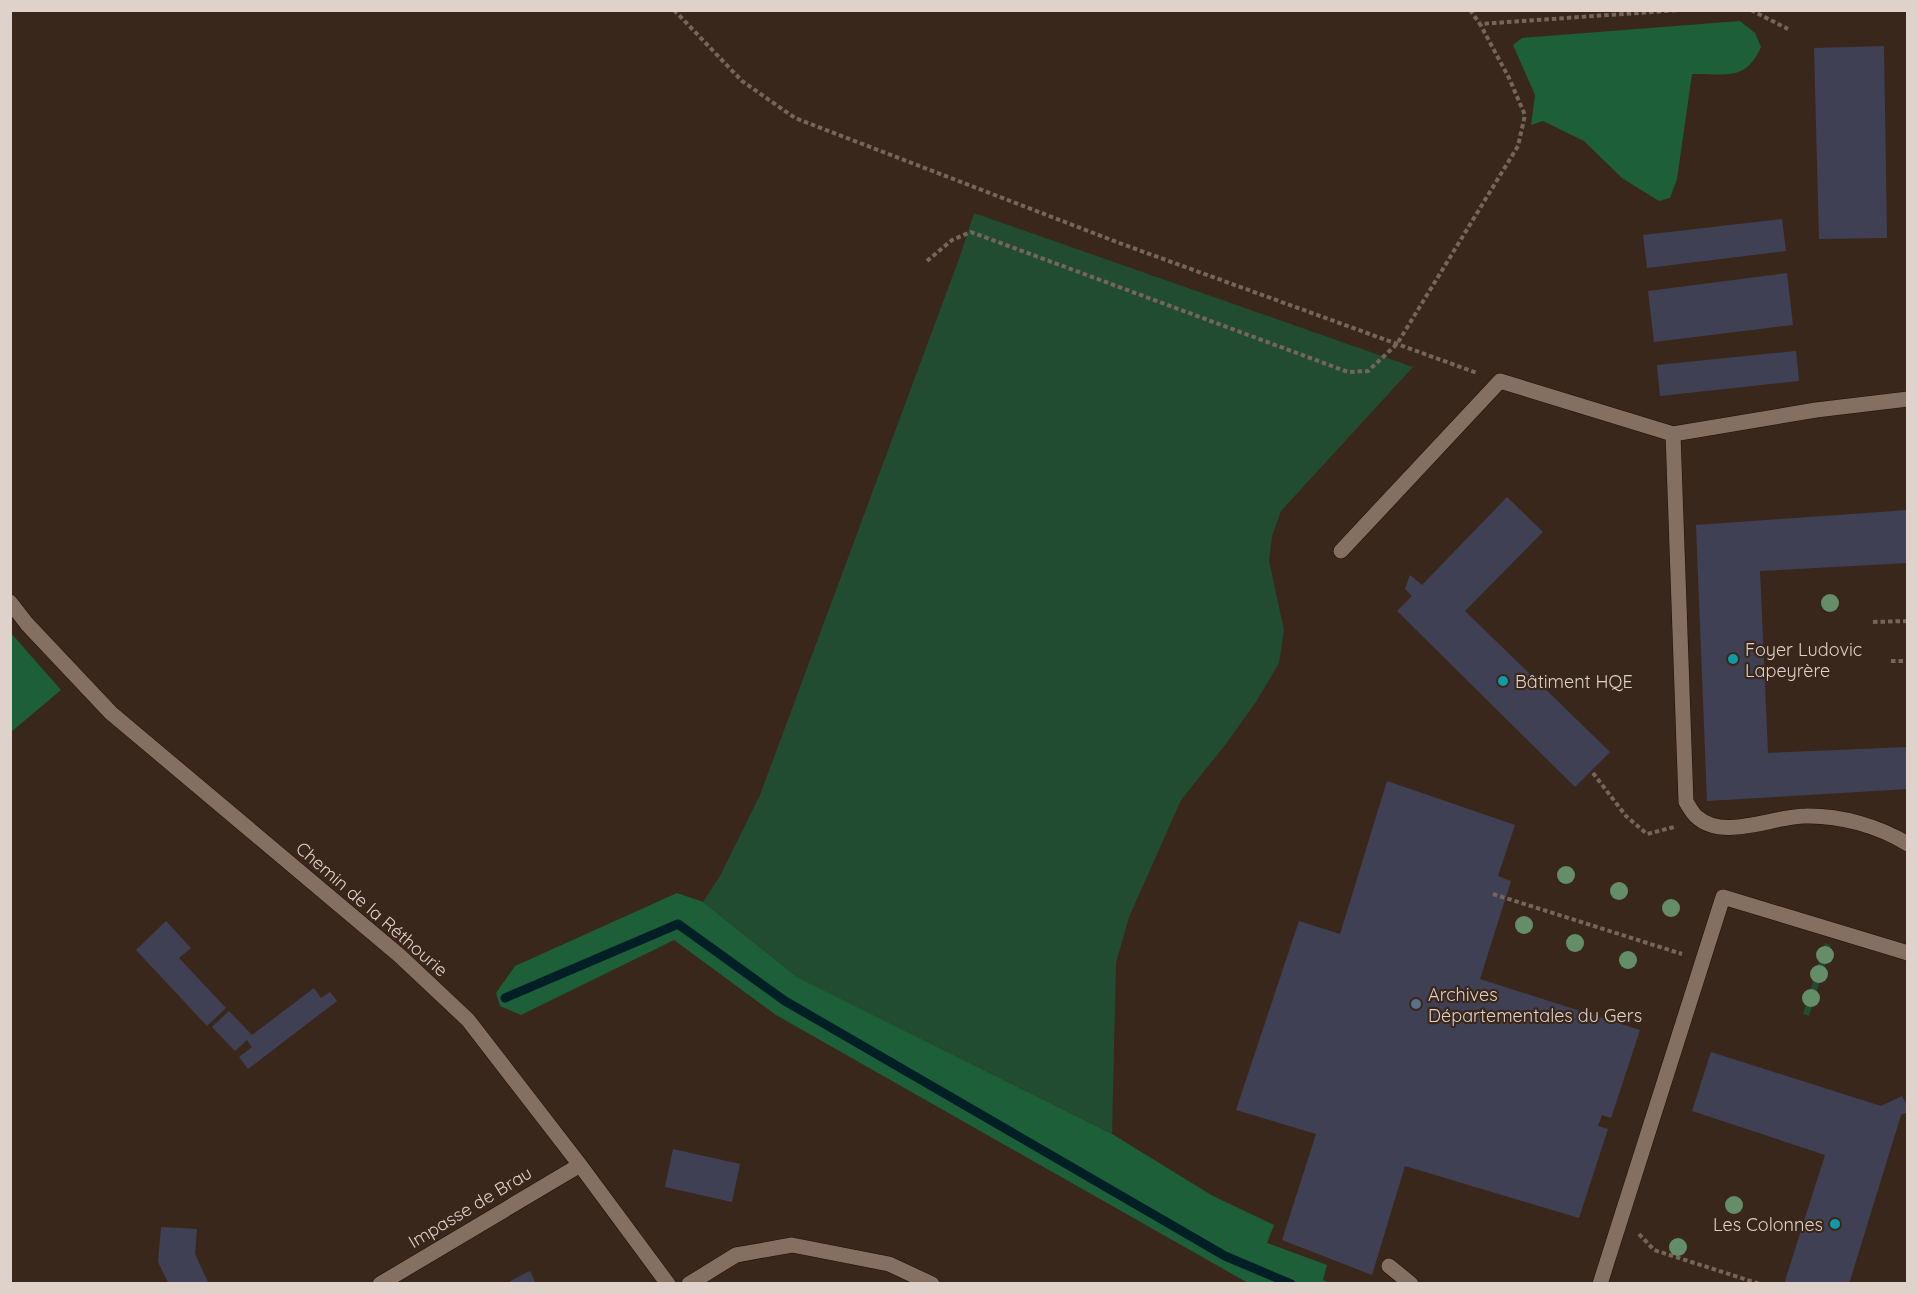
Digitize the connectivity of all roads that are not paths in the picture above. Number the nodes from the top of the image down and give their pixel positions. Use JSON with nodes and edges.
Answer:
{"nodes":[{"id":1,"x":1908,"y":399,"type":"edge"},
{"id":2,"x":1673,"y":434,"type":"junction"},
{"id":3,"x":1341,"y":551,"type":"dead end"},
{"id":4,"x":10,"y":602,"type":"edge"},
{"id":5,"x":1908,"y":844,"type":"edge"},
{"id":6,"x":1908,"y":953,"type":"edge"},
{"id":7,"x":580,"y":1165,"type":"junction"},
{"id":8,"x":1389,"y":1266,"type":"dead end"},
{"id":9,"x":380,"y":1284,"type":"edge"},
{"id":10,"x":668,"y":1284,"type":"edge"},
{"id":11,"x":689,"y":1284,"type":"edge"},
{"id":12,"x":932,"y":1284,"type":"edge"},
{"id":13,"x":1411,"y":1284,"type":"edge"},
{"id":14,"x":1600,"y":1284,"type":"edge"}],
"edges":[{"from":1,"to":2,"type":"street"},
{"from":2,"to":3,"type":"street"},
{"from":2,"to":5,"type":"street"},
{"from":4,"to":7,"type":"street","name":"Chemin de la Réthourie"},
{"from":6,"to":14,"type":"street"},
{"from":7,"to":9,"type":"street","name":"Impasse de Brau"},
{"from":7,"to":10,"type":"street","name":"Chemin de la Réthourie"},
{"from":8,"to":13,"type":"street"},
{"from":11,"to":12,"type":"street"}]}
